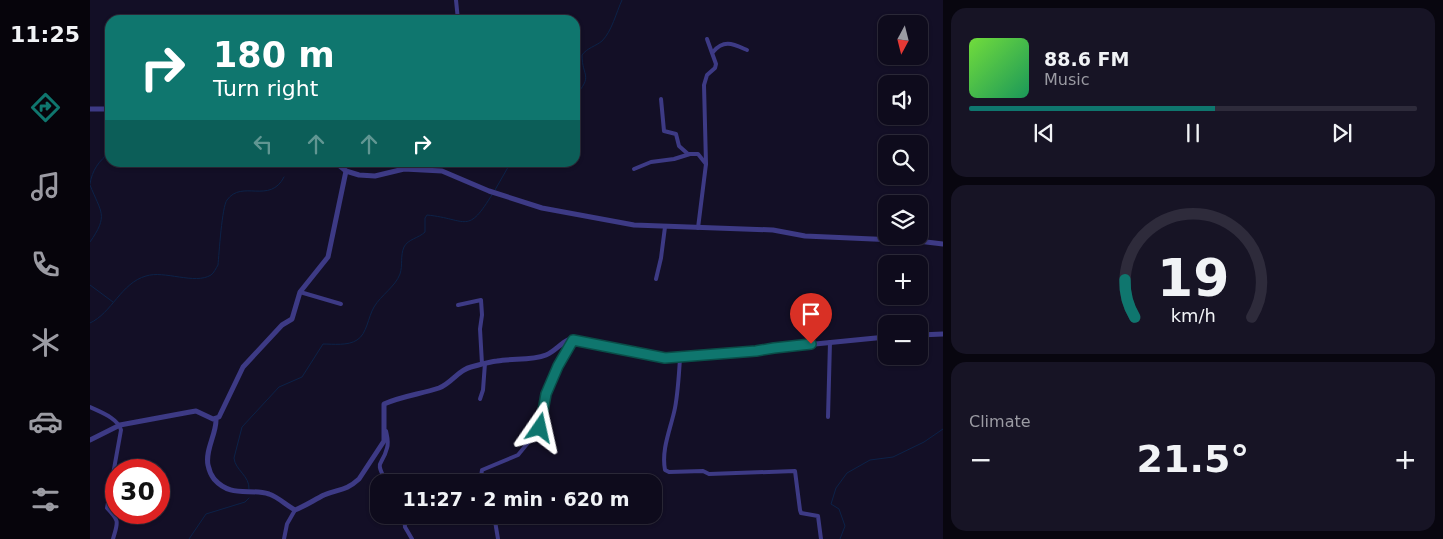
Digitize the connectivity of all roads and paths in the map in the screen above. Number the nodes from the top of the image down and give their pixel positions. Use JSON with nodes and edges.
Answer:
{"nodes":[{"id":1,"x":456,"y":0,"type":"edge"},
{"id":2,"x":458,"y":15,"type":"edge"},
{"id":3,"x":707,"y":39,"type":"dead end"},
{"id":4,"x":747,"y":50,"type":"dead end"},
{"id":5,"x":713,"y":52,"type":"junction"},
{"id":6,"x":661,"y":99,"type":"dead end"},
{"id":7,"x":90,"y":109,"type":"edge"},
{"id":8,"x":105,"y":109,"type":"edge"},
{"id":9,"x":688,"y":154,"type":"junction"},
{"id":10,"x":706,"y":164,"type":"junction"},
{"id":11,"x":341,"y":167,"type":"edge"},
{"id":12,"x":634,"y":169,"type":"dead end"},
{"id":13,"x":346,"y":171,"type":"junction"},
{"id":14,"x":665,"y":227,"type":"junction"},
{"id":15,"x":698,"y":228,"type":"junction"},
{"id":16,"x":943,"y":244,"type":"edge"},
{"id":17,"x":656,"y":279,"type":"dead end"},
{"id":18,"x":300,"y":292,"type":"junction"},
{"id":19,"x":340,"y":304,"type":"dead end"},
{"id":20,"x":458,"y":305,"type":"dead end"},
{"id":21,"x":943,"y":334,"type":"edge"},
{"id":22,"x":928,"y":335,"type":"edge"},
{"id":23,"x":878,"y":339,"type":"edge"},
{"id":24,"x":573,"y":340,"type":"junction"},
{"id":25,"x":830,"y":342,"type":"junction"},
{"id":26,"x":680,"y":358,"type":"junction"},
{"id":27,"x":483,"y":364,"type":"junction"},
{"id":28,"x":480,"y":399,"type":"dead end"},
{"id":29,"x":90,"y":407,"type":"edge"},
{"id":30,"x":828,"y":417,"type":"dead end"},
{"id":31,"x":216,"y":420,"type":"junction"},
{"id":32,"x":120,"y":425,"type":"junction"},
{"id":33,"x":385,"y":426,"type":"junction"},
{"id":34,"x":90,"y":440,"type":"edge"},
{"id":35,"x":116,"y":459,"type":"edge"},
{"id":36,"x":382,"y":474,"type":"edge"},
{"id":37,"x":481,"y":474,"type":"edge"},
{"id":38,"x":295,"y":510,"type":"junction"},
{"id":39,"x":118,"y":524,"type":"edge"},
{"id":40,"x":405,"y":524,"type":"edge"},
{"id":41,"x":496,"y":524,"type":"edge"},
{"id":42,"x":113,"y":539,"type":"edge"},
{"id":43,"x":284,"y":539,"type":"edge"},
{"id":44,"x":412,"y":539,"type":"edge"},
{"id":45,"x":498,"y":539,"type":"edge"},
{"id":46,"x":821,"y":539,"type":"edge"}],
"edges":[{"from":1,"to":2,"type":"street"},
{"from":3,"to":5,"type":"street"},
{"from":4,"to":5,"type":"street"},
{"from":5,"to":10,"type":"street"},
{"from":6,"to":9,"type":"street"},
{"from":7,"to":8,"type":"street"},
{"from":9,"to":10,"type":"street"},
{"from":9,"to":12,"type":"street"},
{"from":10,"to":15,"type":"street"},
{"from":11,"to":13,"type":"street"},
{"from":13,"to":14,"type":"street"},
{"from":13,"to":18,"type":"street"},
{"from":14,"to":15,"type":"street"},
{"from":14,"to":17,"type":"street"},
{"from":15,"to":16,"type":"street"},
{"from":18,"to":19,"type":"street"},
{"from":18,"to":31,"type":"street"},
{"from":20,"to":27,"type":"street"},
{"from":21,"to":22,"type":"street"},
{"from":23,"to":25,"type":"street"},
{"from":24,"to":26,"type":"street"},
{"from":24,"to":27,"type":"street"},
{"from":24,"to":37,"type":"street"},
{"from":25,"to":26,"type":"street"},
{"from":25,"to":30,"type":"street"},
{"from":26,"to":46,"type":"street"},
{"from":27,"to":28,"type":"street"},
{"from":27,"to":33,"type":"street"},
{"from":29,"to":32,"type":"street"},
{"from":31,"to":32,"type":"street"},
{"from":31,"to":38,"type":"street"},
{"from":32,"to":34,"type":"street"},
{"from":32,"to":35,"type":"street"},
{"from":33,"to":36,"type":"street"},
{"from":33,"to":38,"type":"street"},
{"from":38,"to":43,"type":"street"},
{"from":39,"to":42,"type":"street"},
{"from":40,"to":44,"type":"street"},
{"from":41,"to":45,"type":"street"}]}
